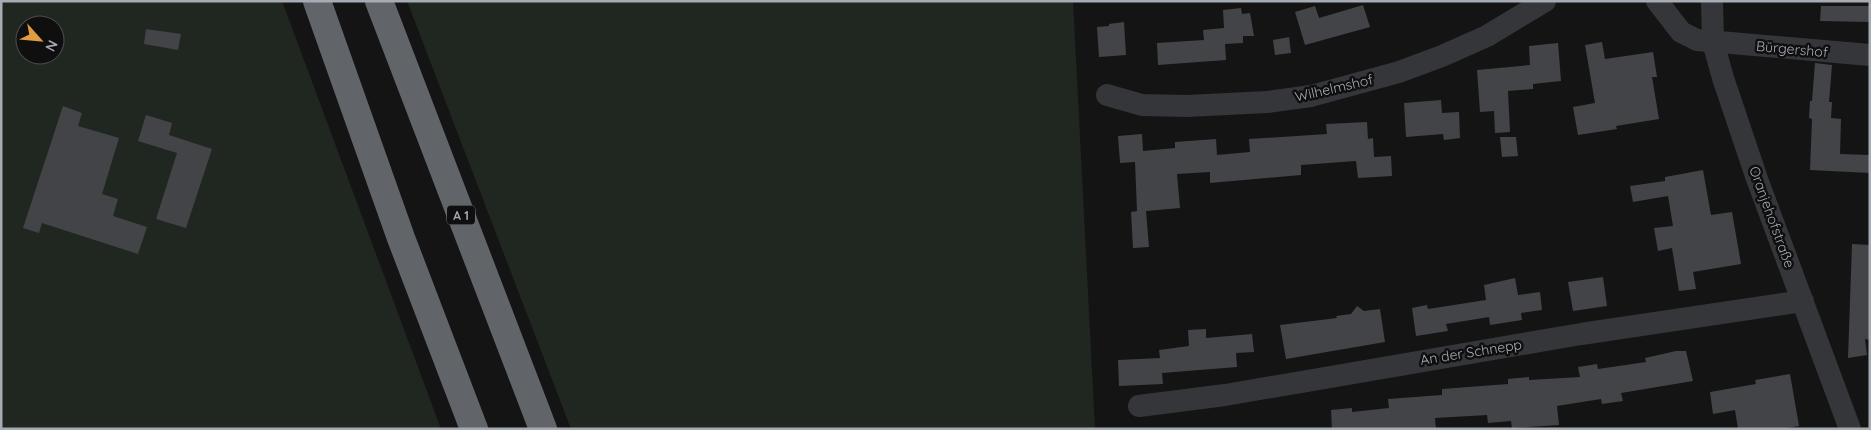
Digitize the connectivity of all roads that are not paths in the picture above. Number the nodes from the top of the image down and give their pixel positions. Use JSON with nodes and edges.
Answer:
{"nodes":[{"id":1,"x":317,"y":1,"type":"edge"},
{"id":2,"x":379,"y":1,"type":"edge"},
{"id":3,"x":1545,"y":1,"type":"edge"},
{"id":4,"x":1657,"y":1,"type":"edge"},
{"id":5,"x":1712,"y":1,"type":"edge"},
{"id":6,"x":1713,"y":42,"type":"junction"},
{"id":7,"x":1870,"y":55,"type":"edge"},
{"id":8,"x":1107,"y":95,"type":"dead end"},
{"id":9,"x":1803,"y":302,"type":"junction"},
{"id":10,"x":1139,"y":406,"type":"dead end"},
{"id":11,"x":474,"y":429,"type":"edge"},
{"id":12,"x":543,"y":429,"type":"edge"},
{"id":13,"x":1850,"y":429,"type":"edge"}],
"edges":[{"from":1,"to":11,"type":"highway"},
{"from":2,"to":12,"type":"highway","number":"A 1"},
{"from":3,"to":8,"type":"street","name":"Wilhelmshof"},
{"from":4,"to":6,"type":"street"},
{"from":5,"to":6,"type":"street","name":"Oranjehofstraße"},
{"from":6,"to":7,"type":"street","name":"Bürgershof"},
{"from":6,"to":9,"type":"street","name":"Oranjehofstraße"},
{"from":9,"to":10,"type":"street","name":"An der Schnepp"},
{"from":9,"to":13,"type":"street","name":"Oranjehofstraße"}]}
